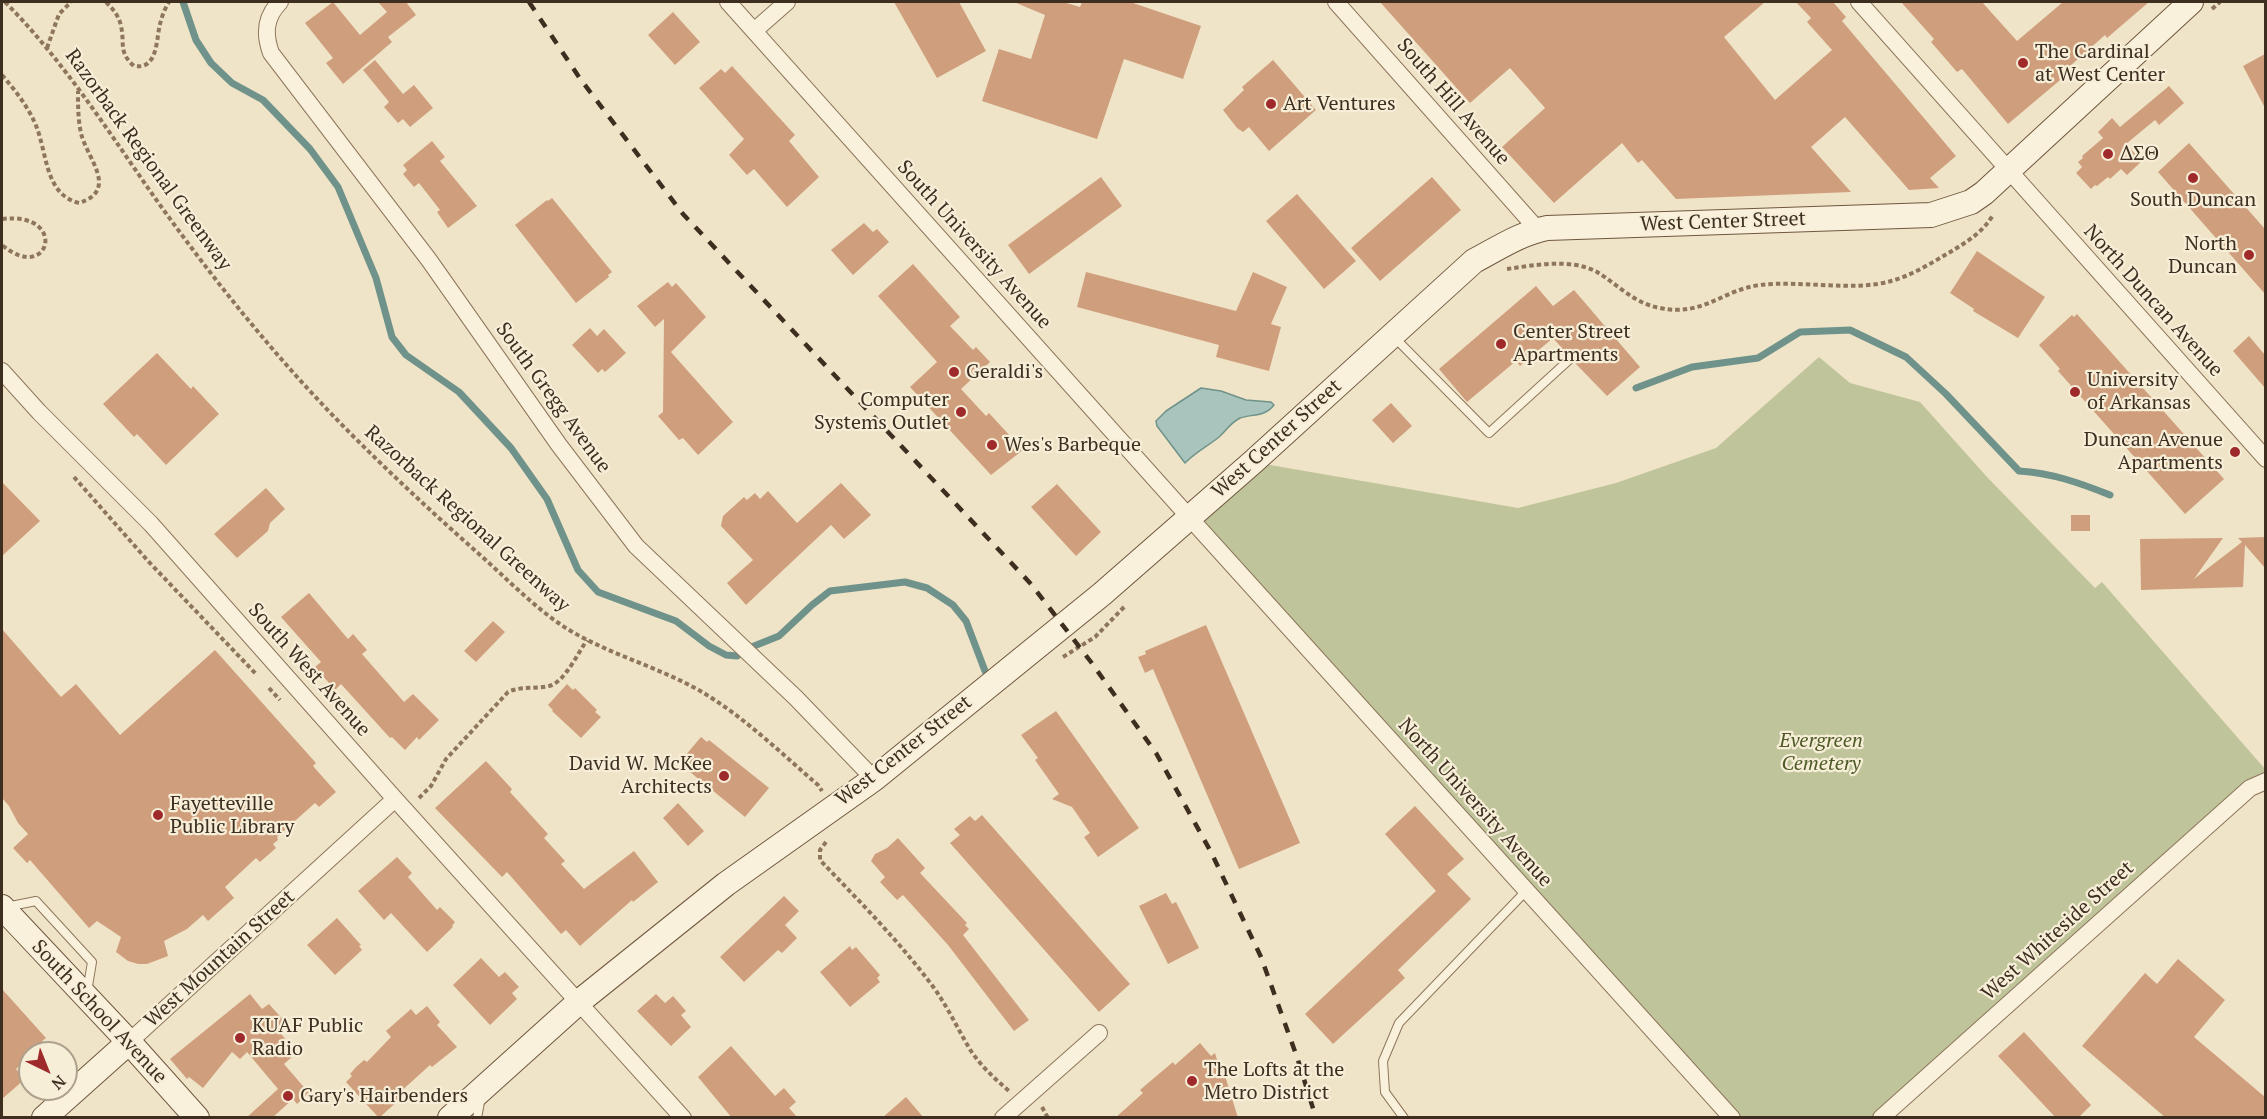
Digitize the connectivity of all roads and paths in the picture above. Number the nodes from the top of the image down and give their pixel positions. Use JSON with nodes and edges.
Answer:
{"nodes":[{"id":1,"x":5,"y":2,"type":"edge"},
{"id":2,"x":71,"y":2,"type":"edge"},
{"id":3,"x":106,"y":2,"type":"edge"},
{"id":4,"x":169,"y":2,"type":"edge"},
{"id":5,"x":280,"y":2,"type":"edge"},
{"id":6,"x":728,"y":2,"type":"edge"},
{"id":7,"x":787,"y":2,"type":"edge"},
{"id":8,"x":1336,"y":2,"type":"edge"},
{"id":9,"x":1859,"y":2,"type":"edge"},
{"id":10,"x":2191,"y":2,"type":"edge"},
{"id":11,"x":754,"y":31,"type":"junction"},
{"id":12,"x":47,"y":48,"type":"junction"},
{"id":13,"x":2,"y":75,"type":"edge"},
{"id":14,"x":78,"y":91,"type":"junction"},
{"id":15,"x":2010,"y":170,"type":"junction"},
{"id":16,"x":2,"y":219,"type":"edge"},
{"id":17,"x":1538,"y":230,"type":"junction"},
{"id":18,"x":2,"y":245,"type":"edge"},
{"id":19,"x":1393,"y":336,"type":"junction"},
{"id":20,"x":1570,"y":359,"type":"dead end"},
{"id":21,"x":2,"y":371,"type":"edge"},
{"id":22,"x":2265,"y":459,"type":"edge"},
{"id":23,"x":70,"y":472,"type":"dead end"},
{"id":24,"x":1189,"y":517,"type":"junction"},
{"id":25,"x":587,"y":640,"type":"junction"},
{"id":26,"x":282,"y":702,"type":"dead end"},
{"id":27,"x":874,"y":779,"type":"junction"},
{"id":28,"x":2265,"y":781,"type":"edge"},
{"id":29,"x":400,"y":805,"type":"junction"},
{"id":30,"x":828,"y":810,"type":"junction"},
{"id":31,"x":1526,"y":891,"type":"junction"},
{"id":32,"x":2,"y":907,"type":"edge"},
{"id":33,"x":579,"y":1001,"type":"junction"},
{"id":34,"x":1099,"y":1033,"type":"dead end"},
{"id":35,"x":129,"y":1042,"type":"junction"},
{"id":36,"x":483,"y":1088,"type":"junction"},
{"id":37,"x":1024,"y":1099,"type":"junction"},
{"id":38,"x":44,"y":1118,"type":"edge"},
{"id":39,"x":197,"y":1118,"type":"edge"},
{"id":40,"x":450,"y":1118,"type":"edge"},
{"id":41,"x":477,"y":1118,"type":"edge"},
{"id":42,"x":683,"y":1118,"type":"edge"},
{"id":43,"x":1004,"y":1118,"type":"edge"},
{"id":44,"x":1048,"y":1118,"type":"edge"},
{"id":45,"x":1404,"y":1118,"type":"edge"},
{"id":46,"x":1731,"y":1118,"type":"edge"},
{"id":47,"x":1881,"y":1118,"type":"edge"}],
"edges":[{"from":1,"to":12,"type":"path","name":"Razorback Regional Greenway"},
{"from":2,"to":12,"type":"path"},
{"from":3,"to":4,"type":"path"},
{"from":5,"to":27,"type":"street","name":"South Gregg Avenue"},
{"from":6,"to":11,"type":"street","name":"South University Avenue"},
{"from":7,"to":11,"type":"street"},
{"from":8,"to":17,"type":"street","name":"South Hill Avenue"},
{"from":9,"to":15,"type":"street","name":"North Duncan Avenue"},
{"from":10,"to":15,"type":"street","name":"West Center Street"},
{"from":11,"to":24,"type":"street","name":"South University Avenue"},
{"from":12,"to":14,"type":"path","name":"Razorback Regional Greenway"},
{"from":13,"to":14,"type":"path"},
{"from":14,"to":25,"type":"path","name":"Razorback Regional Greenway"},
{"from":15,"to":17,"type":"street","name":"West Center Street"},
{"from":15,"to":22,"type":"street","name":"North Duncan Avenue"},
{"from":16,"to":18,"type":"path"},
{"from":17,"to":19,"type":"street","name":"West Center Street"},
{"from":19,"to":20,"type":"lane"},
{"from":19,"to":24,"type":"street","name":"West Center Street"},
{"from":21,"to":29,"type":"street","name":"South West Avenue"},
{"from":23,"to":26,"type":"path"},
{"from":24,"to":27,"type":"street","name":"West Center Street"},
{"from":24,"to":31,"type":"street","name":"North University Avenue"},
{"from":25,"to":29,"type":"path"},
{"from":25,"to":30,"type":"path","name":"Razorback Regional Greenway"},
{"from":27,"to":30,"type":"street","name":"West Center Street"},
{"from":28,"to":47,"type":"street","name":"West Whiteside Street"},
{"from":29,"to":33,"type":"street","name":"South West Avenue"},
{"from":29,"to":35,"type":"street","name":"West Mountain Street"},
{"from":30,"to":33,"type":"street","name":"West Center Street"},
{"from":30,"to":37,"type":"path","name":"Razorback Regional Greenway"},
{"from":31,"to":45,"type":"lane"},
{"from":31,"to":46,"type":"street","name":"North University Avenue"},
{"from":32,"to":35,"type":"street","name":"South School Avenue"},
{"from":33,"to":36,"type":"street","name":"West Center Street"},
{"from":33,"to":42,"type":"street","name":"South West Avenue"},
{"from":34,"to":37,"type":"street"},
{"from":35,"to":38,"type":"street","name":"West Mountain Street"},
{"from":35,"to":39,"type":"street","name":"South School Avenue"},
{"from":36,"to":40,"type":"street","name":"West Center Street"},
{"from":36,"to":41,"type":"lane"},
{"from":37,"to":43,"type":"street"},
{"from":37,"to":44,"type":"path","name":"Razorback Regional Greenway"}]}
